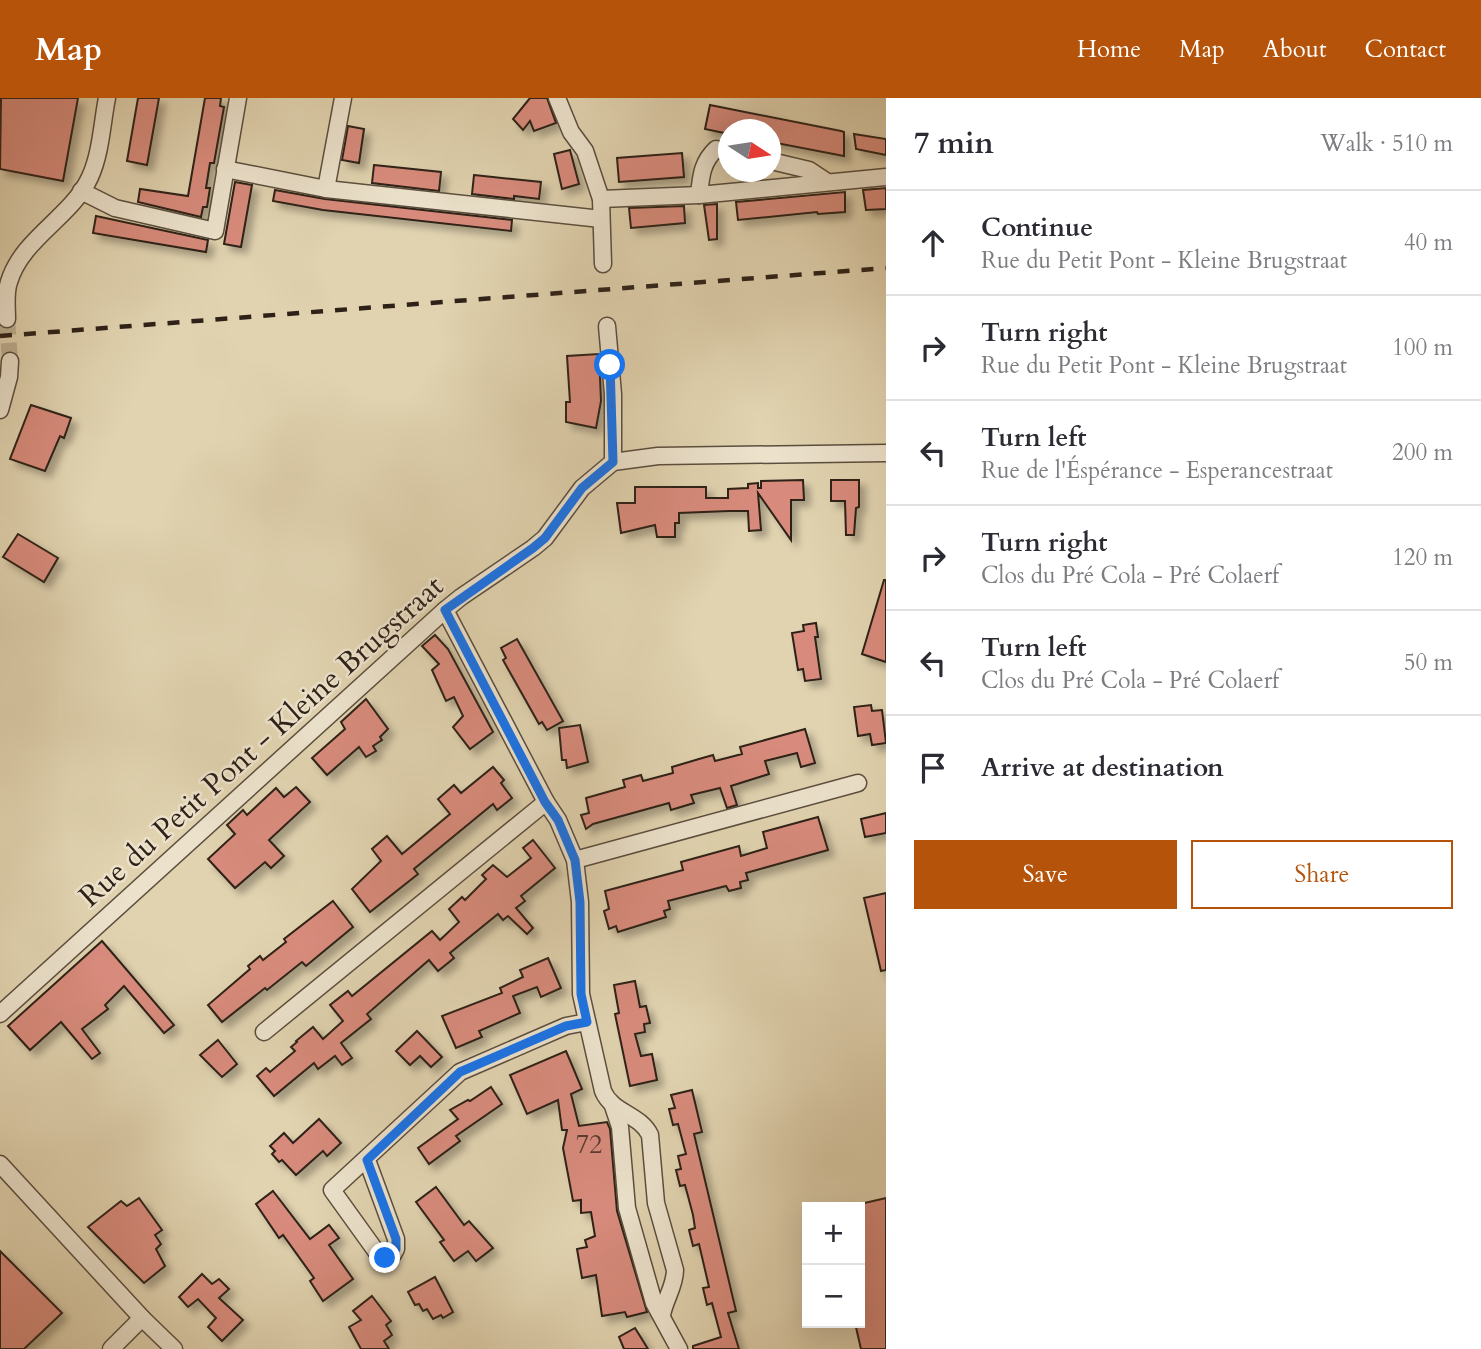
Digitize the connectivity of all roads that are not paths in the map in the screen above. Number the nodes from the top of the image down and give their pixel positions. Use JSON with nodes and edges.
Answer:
{"nodes":[{"id":1,"x":107,"y":98,"type":"edge"},
{"id":2,"x":239,"y":98,"type":"edge"},
{"id":3,"x":343,"y":98,"type":"edge"},
{"id":4,"x":557,"y":98,"type":"edge"},
{"id":5,"x":718,"y":149,"type":"edge"},
{"id":6,"x":781,"y":163,"type":"edge"},
{"id":7,"x":225,"y":169,"type":"junction"},
{"id":8,"x":886,"y":177,"type":"edge"},
{"id":9,"x":827,"y":182,"type":"junction"},
{"id":10,"x":326,"y":189,"type":"junction"},
{"id":11,"x":81,"y":191,"type":"junction"},
{"id":12,"x":699,"y":195,"type":"junction"},
{"id":13,"x":601,"y":199,"type":"junction"},
{"id":14,"x":601,"y":219,"type":"junction"},
{"id":15,"x":603,"y":264,"type":"dead end"},
{"id":16,"x":7,"y":320,"type":"dead end"},
{"id":17,"x":607,"y":326,"type":"dead end"},
{"id":18,"x":10,"y":361,"type":"tunnel mouth"},
{"id":19,"x":2,"y":400,"type":"edge"},
{"id":20,"x":886,"y":453,"type":"edge"},
{"id":21,"x":613,"y":462,"type":"junction"},
{"id":22,"x":445,"y":610,"type":"junction"},
{"id":23,"x":858,"y":783,"type":"dead end"},
{"id":24,"x":545,"y":802,"type":"junction"},
{"id":25,"x":575,"y":860,"type":"junction"},
{"id":26,"x":0,"y":1014,"type":"edge"},
{"id":27,"x":587,"y":1022,"type":"junction"},
{"id":28,"x":264,"y":1032,"type":"dead end"},
{"id":29,"x":613,"y":1107,"type":"junction"},
{"id":30,"x":644,"y":1126,"type":"junction"},
{"id":31,"x":621,"y":1138,"type":"junction"},
{"id":32,"x":367,"y":1160,"type":"junction"},
{"id":33,"x":0,"y":1164,"type":"edge"},
{"id":34,"x":656,"y":1203,"type":"junction"},
{"id":35,"x":627,"y":1208,"type":"junction"},
{"id":36,"x":675,"y":1274,"type":"junction"},
{"id":37,"x":646,"y":1277,"type":"junction"},
{"id":38,"x":662,"y":1315,"type":"junction"},
{"id":39,"x":142,"y":1318,"type":"junction"},
{"id":40,"x":111,"y":1349,"type":"edge"},
{"id":41,"x":174,"y":1349,"type":"edge"},
{"id":42,"x":679,"y":1349,"type":"edge"}],
"edges":[{"from":1,"to":11,"type":"street"},
{"from":2,"to":7,"type":"street"},
{"from":3,"to":10,"type":"street"},
{"from":4,"to":13,"type":"street"},
{"from":5,"to":12,"type":"street"},
{"from":6,"to":9,"type":"street"},
{"from":7,"to":10,"type":"street"},
{"from":7,"to":11,"type":"street"},
{"from":8,"to":9,"type":"street"},
{"from":9,"to":12,"type":"street"},
{"from":10,"to":14,"type":"street"},
{"from":11,"to":16,"type":"street"},
{"from":12,"to":13,"type":"street"},
{"from":13,"to":14,"type":"street"},
{"from":14,"to":15,"type":"street"},
{"from":17,"to":21,"type":"street"},
{"from":18,"to":19,"type":"street"},
{"from":20,"to":21,"type":"street"},
{"from":21,"to":22,"type":"street","name":"Rue du Petit Pont - Kleine Brugstraat"},
{"from":22,"to":24,"type":"street"},
{"from":22,"to":26,"type":"street","name":"Rue du Petit Pont - Kleine Brugstraat"},
{"from":23,"to":25,"type":"street"},
{"from":24,"to":25,"type":"street"},
{"from":24,"to":28,"type":"street"},
{"from":25,"to":27,"type":"street"},
{"from":27,"to":29,"type":"street"},
{"from":27,"to":32,"type":"street"},
{"from":29,"to":30,"type":"street"},
{"from":29,"to":31,"type":"street"},
{"from":30,"to":31,"type":"street"},
{"from":30,"to":34,"type":"street"},
{"from":31,"to":35,"type":"street"},
{"from":32,"to":32,"type":"street"},
{"from":33,"to":39,"type":"street"},
{"from":34,"to":35,"type":"street"},
{"from":34,"to":36,"type":"street"},
{"from":35,"to":37,"type":"street"},
{"from":36,"to":37,"type":"street"},
{"from":36,"to":38,"type":"street"},
{"from":37,"to":38,"type":"street"},
{"from":38,"to":42,"type":"street"},
{"from":39,"to":40,"type":"street"},
{"from":39,"to":41,"type":"street"}]}
